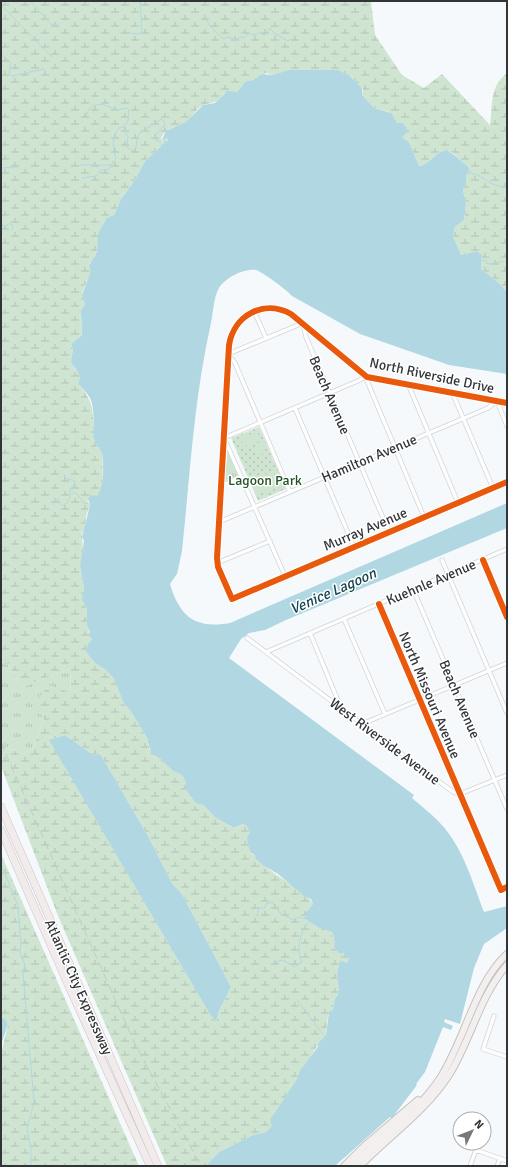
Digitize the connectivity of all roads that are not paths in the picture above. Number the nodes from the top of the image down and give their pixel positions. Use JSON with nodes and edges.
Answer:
{"nodes":[{"id":1,"x":254,"y":311,"type":"junction"},
{"id":2,"x":302,"y":323,"type":"junction"},
{"id":3,"x":266,"y":338,"type":"junction"},
{"id":4,"x":228,"y":354,"type":"junction"},
{"id":5,"x":365,"y":376,"type":"junction"},
{"id":6,"x":408,"y":384,"type":"junction"},
{"id":7,"x":452,"y":392,"type":"junction"},
{"id":8,"x":330,"y":393,"type":"junction"},
{"id":9,"x":497,"y":401,"type":"junction"},
{"id":10,"x":507,"y":403,"type":"edge"},
{"id":11,"x":295,"y":408,"type":"junction"},
{"id":12,"x":463,"y":418,"type":"junction"},
{"id":13,"x":261,"y":422,"type":"junction"},
{"id":14,"x":507,"y":426,"type":"edge"},
{"id":15,"x":428,"y":432,"type":"junction"},
{"id":16,"x":224,"y":438,"type":"junction"},
{"id":17,"x":394,"y":447,"type":"junction"},
{"id":18,"x":359,"y":462,"type":"junction"},
{"id":19,"x":325,"y":477,"type":"junction"},
{"id":20,"x":507,"y":482,"type":"edge"},
{"id":21,"x":493,"y":488,"type":"junction"},
{"id":22,"x":290,"y":492,"type":"junction"},
{"id":23,"x":458,"y":502,"type":"junction"},
{"id":24,"x":255,"y":506,"type":"junction"},
{"id":25,"x":424,"y":517,"type":"junction"},
{"id":26,"x":219,"y":522,"type":"junction"},
{"id":27,"x":389,"y":532,"type":"junction"},
{"id":28,"x":270,"y":541,"type":"junction"},
{"id":29,"x":354,"y":547,"type":"junction"},
{"id":30,"x":507,"y":549,"type":"edge"},
{"id":31,"x":442,"y":560,"type":"dead end"},
{"id":32,"x":483,"y":560,"type":"junction"},
{"id":33,"x":217,"y":563,"type":"junction"},
{"id":34,"x":448,"y":574,"type":"junction"},
{"id":35,"x":285,"y":576,"type":"junction"},
{"id":36,"x":413,"y":589,"type":"junction"},
{"id":37,"x":379,"y":604,"type":"junction"},
{"id":38,"x":507,"y":617,"type":"edge"},
{"id":39,"x":344,"y":619,"type":"junction"},
{"id":40,"x":310,"y":633,"type":"junction"},
{"id":41,"x":247,"y":638,"type":"dead end"},
{"id":42,"x":266,"y":652,"type":"junction"},
{"id":43,"x":507,"y":663,"type":"edge"},
{"id":44,"x":489,"y":670,"type":"junction"},
{"id":45,"x":454,"y":685,"type":"junction"},
{"id":46,"x":420,"y":700,"type":"junction"},
{"id":47,"x":342,"y":709,"type":"junction"},
{"id":48,"x":507,"y":713,"type":"edge"},
{"id":49,"x":385,"y":714,"type":"junction"},
{"id":50,"x":362,"y":724,"type":"junction"},
{"id":51,"x":507,"y":775,"type":"edge"},
{"id":52,"x":494,"y":780,"type":"junction"},
{"id":53,"x":460,"y":794,"type":"junction"},
{"id":54,"x":1,"y":807,"type":"edge"},
{"id":55,"x":507,"y":809,"type":"edge"},
{"id":56,"x":1,"y":830,"type":"edge"},
{"id":57,"x":507,"y":887,"type":"edge"},
{"id":58,"x":507,"y":954,"type":"edge"},
{"id":59,"x":507,"y":965,"type":"edge"},
{"id":60,"x":494,"y":1016,"type":"dead end"},
{"id":61,"x":507,"y":1057,"type":"edge"},
{"id":62,"x":446,"y":1069,"type":"junction"},
{"id":63,"x":500,"y":1158,"type":"junction"},
{"id":64,"x":150,"y":1161,"type":"edge"},
{"id":65,"x":507,"y":1161,"type":"edge"},
{"id":66,"x":158,"y":1166,"type":"edge"},
{"id":67,"x":344,"y":1166,"type":"edge"},
{"id":68,"x":352,"y":1166,"type":"edge"},
{"id":69,"x":360,"y":1166,"type":"edge"},
{"id":70,"x":470,"y":1166,"type":"edge"},
{"id":71,"x":497,"y":1166,"type":"edge"}],
"edges":[{"from":1,"to":2,"type":"street","name":"North Riverside Drive"},
{"from":1,"to":3,"type":"street"},
{"from":1,"to":4,"type":"street"},
{"from":2,"to":3,"type":"street"},
{"from":2,"to":5,"type":"street","name":"North Riverside Drive"},
{"from":2,"to":8,"type":"street","name":"Beach Avenue"},
{"from":3,"to":4,"type":"street"},
{"from":4,"to":13,"type":"street"},
{"from":4,"to":16,"type":"street"},
{"from":5,"to":6,"type":"street","name":"North Riverside Drive"},
{"from":5,"to":8,"type":"street"},
{"from":5,"to":17,"type":"street"},
{"from":6,"to":7,"type":"street","name":"North Riverside Drive"},
{"from":6,"to":15,"type":"street"},
{"from":7,"to":9,"type":"street","name":"North Riverside Drive"},
{"from":7,"to":12,"type":"street"},
{"from":8,"to":11,"type":"street"},
{"from":8,"to":18,"type":"street","name":"Beach Avenue"},
{"from":9,"to":10,"type":"street","name":"North Riverside Drive"},
{"from":9,"to":12,"type":"street","name":"Hamilton Avenue"},
{"from":9,"to":14,"type":"street"},
{"from":11,"to":13,"type":"street"},
{"from":11,"to":19,"type":"street"},
{"from":12,"to":15,"type":"street","name":"Hamilton Avenue"},
{"from":12,"to":21,"type":"street"},
{"from":13,"to":16,"type":"street"},
{"from":13,"to":22,"type":"street"},
{"from":15,"to":17,"type":"street","name":"Hamilton Avenue"},
{"from":15,"to":23,"type":"street"},
{"from":16,"to":24,"type":"street"},
{"from":16,"to":26,"type":"street"},
{"from":17,"to":18,"type":"street","name":"Hamilton Avenue"},
{"from":17,"to":25,"type":"street"},
{"from":18,"to":19,"type":"street","name":"Hamilton Avenue"},
{"from":18,"to":27,"type":"street","name":"Beach Avenue"},
{"from":19,"to":22,"type":"street","name":"Hamilton Avenue"},
{"from":19,"to":29,"type":"street"},
{"from":20,"to":21,"type":"street","name":"Murray Avenue"},
{"from":21,"to":23,"type":"street","name":"Murray Avenue"},
{"from":22,"to":24,"type":"street","name":"Hamilton Avenue"},
{"from":23,"to":25,"type":"street","name":"Murray Avenue"},
{"from":24,"to":26,"type":"street","name":"Hamilton Avenue"},
{"from":24,"to":28,"type":"street"},
{"from":25,"to":27,"type":"street","name":"Murray Avenue"},
{"from":26,"to":33,"type":"street"},
{"from":27,"to":29,"type":"street","name":"Murray Avenue"},
{"from":28,"to":33,"type":"street"},
{"from":28,"to":35,"type":"street"},
{"from":29,"to":35,"type":"street","name":"Murray Avenue"},
{"from":30,"to":32,"type":"street","name":"Kuehnle Avenue"},
{"from":31,"to":34,"type":"street"},
{"from":32,"to":34,"type":"street","name":"Kuehnle Avenue"},
{"from":32,"to":38,"type":"street"},
{"from":33,"to":35,"type":"street","name":"Murray Avenue"},
{"from":34,"to":36,"type":"street","name":"Kuehnle Avenue"},
{"from":34,"to":44,"type":"street"},
{"from":36,"to":37,"type":"street","name":"Kuehnle Avenue"},
{"from":36,"to":45,"type":"street","name":"Beach Avenue"},
{"from":37,"to":39,"type":"street","name":"Kuehnle Avenue"},
{"from":37,"to":46,"type":"street","name":"North Missouri Avenue"},
{"from":39,"to":40,"type":"street","name":"Kuehnle Avenue"},
{"from":39,"to":49,"type":"street"},
{"from":40,"to":42,"type":"street","name":"Kuehnle Avenue"},
{"from":40,"to":47,"type":"street"},
{"from":41,"to":42,"type":"street","name":"West Riverside Avenue"},
{"from":42,"to":47,"type":"street","name":"West Riverside Avenue"},
{"from":43,"to":44,"type":"street"},
{"from":44,"to":45,"type":"street"},
{"from":44,"to":48,"type":"street"},
{"from":45,"to":46,"type":"street"},
{"from":45,"to":52,"type":"street","name":"Beach Avenue"},
{"from":46,"to":49,"type":"street"},
{"from":46,"to":53,"type":"street","name":"North Missouri Avenue"},
{"from":47,"to":50,"type":"street","name":"West Riverside Avenue"},
{"from":49,"to":50,"type":"street"},
{"from":50,"to":53,"type":"street","name":"West Riverside Avenue"},
{"from":51,"to":52,"type":"street"},
{"from":52,"to":53,"type":"street"},
{"from":52,"to":55,"type":"street","name":"Beach Avenue"},
{"from":53,"to":57,"type":"street"},
{"from":54,"to":64,"type":"highway","name":"Atlantic City Expressway"},
{"from":56,"to":64,"type":"highway","name":"Atlantic City Expressway"},
{"from":58,"to":62,"type":"highway"},
{"from":59,"to":69,"type":"highway"},
{"from":60,"to":61,"type":"street"},
{"from":62,"to":67,"type":"highway"},
{"from":62,"to":68,"type":"highway"},
{"from":63,"to":65,"type":"street"},
{"from":63,"to":70,"type":"street"},
{"from":63,"to":71,"type":"street"},
{"from":64,"to":66,"type":"highway","name":"Atlantic City Expressway"}]}
